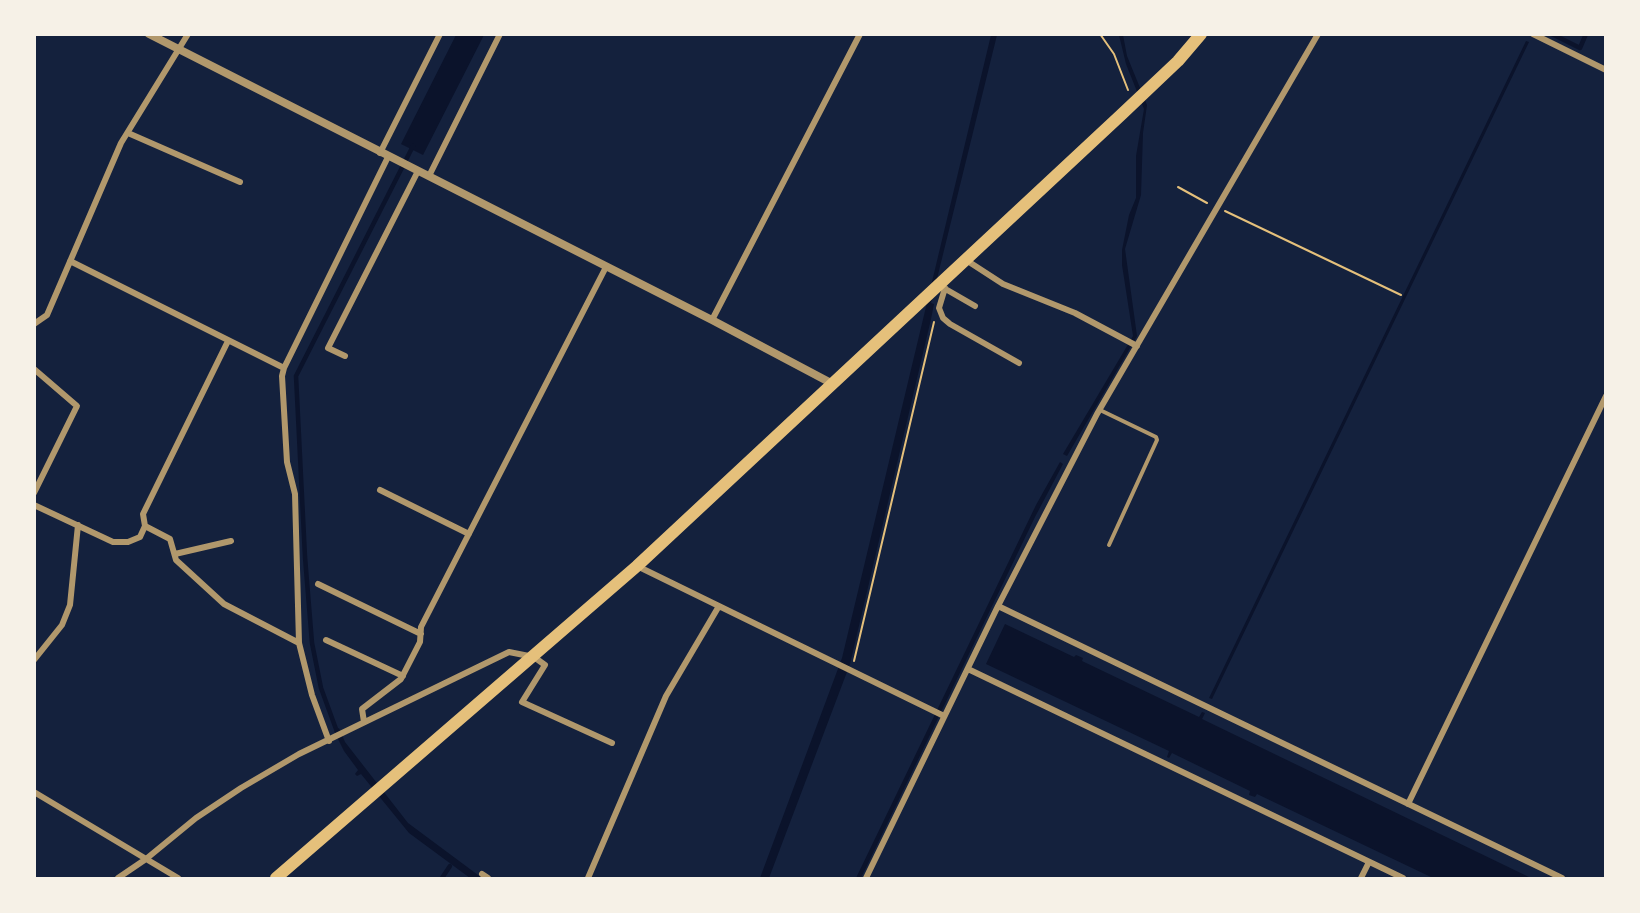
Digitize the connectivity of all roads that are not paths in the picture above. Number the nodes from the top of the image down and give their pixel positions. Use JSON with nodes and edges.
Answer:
{"nodes":[{"id":1,"x":148,"y":34,"type":"edge"},
{"id":2,"x":188,"y":34,"type":"edge"},
{"id":3,"x":440,"y":34,"type":"edge"},
{"id":4,"x":500,"y":34,"type":"edge"},
{"id":5,"x":860,"y":34,"type":"edge"},
{"id":6,"x":1201,"y":34,"type":"edge"},
{"id":7,"x":1318,"y":34,"type":"edge"},
{"id":8,"x":1533,"y":34,"type":"edge"},
{"id":9,"x":180,"y":50,"type":"junction"},
{"id":10,"x":1605,"y":70,"type":"edge"},
{"id":11,"x":128,"y":133,"type":"junction"},
{"id":12,"x":384,"y":155,"type":"junction"},
{"id":13,"x":418,"y":171,"type":"junction"},
{"id":14,"x":429,"y":176,"type":"junction"},
{"id":15,"x":240,"y":182,"type":"dead end"},
{"id":16,"x":965,"y":260,"type":"junction"},
{"id":17,"x":70,"y":261,"type":"junction"},
{"id":18,"x":606,"y":267,"type":"junction"},
{"id":19,"x":942,"y":287,"type":"junction"},
{"id":20,"x":975,"y":306,"type":"dead end"},
{"id":21,"x":712,"y":320,"type":"junction"},
{"id":22,"x":34,"y":324,"type":"edge"},
{"id":23,"x":228,"y":341,"type":"junction"},
{"id":24,"x":1137,"y":346,"type":"junction"},
{"id":25,"x":345,"y":356,"type":"dead end"},
{"id":26,"x":1018,"y":363,"type":"dead end"},
{"id":27,"x":284,"y":368,"type":"junction"},
{"id":28,"x":34,"y":369,"type":"edge"},
{"id":29,"x":831,"y":383,"type":"junction"},
{"id":30,"x":1605,"y":396,"type":"edge"},
{"id":31,"x":1100,"y":410,"type":"junction"},
{"id":32,"x":380,"y":490,"type":"dead end"},
{"id":33,"x":34,"y":493,"type":"edge"},
{"id":34,"x":34,"y":505,"type":"edge"},
{"id":35,"x":78,"y":525,"type":"junction"},
{"id":36,"x":144,"y":526,"type":"junction"},
{"id":37,"x":469,"y":534,"type":"junction"},
{"id":38,"x":231,"y":541,"type":"dead end"},
{"id":39,"x":1109,"y":545,"type":"dead end"},
{"id":40,"x":175,"y":554,"type":"junction"},
{"id":41,"x":637,"y":566,"type":"junction"},
{"id":42,"x":318,"y":584,"type":"dead end"},
{"id":43,"x":719,"y":606,"type":"junction"},
{"id":44,"x":998,"y":606,"type":"junction"},
{"id":45,"x":421,"y":634,"type":"junction"},
{"id":46,"x":326,"y":640,"type":"dead end"},
{"id":47,"x":298,"y":643,"type":"junction"},
{"id":48,"x":534,"y":657,"type":"junction"},
{"id":49,"x":34,"y":660,"type":"edge"},
{"id":50,"x":968,"y":669,"type":"junction"},
{"id":51,"x":402,"y":676,"type":"junction"},
{"id":52,"x":944,"y":716,"type":"junction"},
{"id":53,"x":364,"y":722,"type":"junction"},
{"id":54,"x":329,"y":741,"type":"junction"},
{"id":55,"x":612,"y":743,"type":"dead end"},
{"id":56,"x":34,"y":792,"type":"edge"},
{"id":57,"x":1408,"y":804,"type":"junction"},
{"id":58,"x":146,"y":859,"type":"junction"},
{"id":59,"x":1368,"y":862,"type":"junction"},
{"id":60,"x":118,"y":879,"type":"edge"},
{"id":61,"x":178,"y":879,"type":"edge"},
{"id":62,"x":276,"y":879,"type":"edge"},
{"id":63,"x":588,"y":879,"type":"edge"},
{"id":64,"x":866,"y":879,"type":"edge"},
{"id":65,"x":1360,"y":879,"type":"edge"},
{"id":66,"x":1403,"y":879,"type":"edge"},
{"id":67,"x":1562,"y":879,"type":"edge"}],
"edges":[{"from":1,"to":9,"type":"street"},
{"from":2,"to":9,"type":"street"},
{"from":3,"to":12,"type":"street"},
{"from":4,"to":14,"type":"street"},
{"from":5,"to":21,"type":"street"},
{"from":6,"to":16,"type":"highway"},
{"from":7,"to":24,"type":"street"},
{"from":8,"to":10,"type":"street"},
{"from":9,"to":11,"type":"street"},
{"from":9,"to":12,"type":"street"},
{"from":11,"to":15,"type":"street"},
{"from":11,"to":17,"type":"street"},
{"from":12,"to":13,"type":"street"},
{"from":12,"to":27,"type":"street"},
{"from":13,"to":14,"type":"street"},
{"from":13,"to":25,"type":"street"},
{"from":14,"to":18,"type":"street"},
{"from":16,"to":19,"type":"highway"},
{"from":16,"to":24,"type":"street"},
{"from":17,"to":22,"type":"street"},
{"from":17,"to":23,"type":"street"},
{"from":18,"to":21,"type":"street"},
{"from":18,"to":37,"type":"street"},
{"from":19,"to":20,"type":"street"},
{"from":19,"to":26,"type":"street"},
{"from":19,"to":29,"type":"highway"},
{"from":21,"to":29,"type":"street"},
{"from":23,"to":27,"type":"street"},
{"from":23,"to":36,"type":"street"},
{"from":24,"to":31,"type":"street"},
{"from":27,"to":47,"type":"street"},
{"from":28,"to":33,"type":"street"},
{"from":29,"to":41,"type":"highway"},
{"from":30,"to":57,"type":"street"},
{"from":31,"to":39,"type":"lane"},
{"from":31,"to":44,"type":"street"},
{"from":32,"to":37,"type":"street"},
{"from":34,"to":35,"type":"street"},
{"from":35,"to":36,"type":"street"},
{"from":35,"to":49,"type":"street"},
{"from":36,"to":40,"type":"street"},
{"from":37,"to":45,"type":"street"},
{"from":38,"to":40,"type":"street"},
{"from":40,"to":47,"type":"street"},
{"from":41,"to":43,"type":"street"},
{"from":41,"to":48,"type":"highway"},
{"from":42,"to":45,"type":"street"},
{"from":43,"to":52,"type":"street"},
{"from":43,"to":63,"type":"street"},
{"from":44,"to":50,"type":"street"},
{"from":44,"to":57,"type":"street"},
{"from":45,"to":51,"type":"street"},
{"from":46,"to":51,"type":"street"},
{"from":47,"to":54,"type":"street"},
{"from":48,"to":53,"type":"street"},
{"from":48,"to":55,"type":"street"},
{"from":48,"to":62,"type":"highway"},
{"from":50,"to":52,"type":"street"},
{"from":50,"to":59,"type":"street"},
{"from":51,"to":53,"type":"street"},
{"from":52,"to":64,"type":"street"},
{"from":53,"to":54,"type":"street"},
{"from":54,"to":58,"type":"street"},
{"from":56,"to":58,"type":"street"},
{"from":57,"to":67,"type":"street"},
{"from":58,"to":60,"type":"street"},
{"from":58,"to":61,"type":"street"},
{"from":59,"to":65,"type":"street"},
{"from":59,"to":66,"type":"street"}]}
